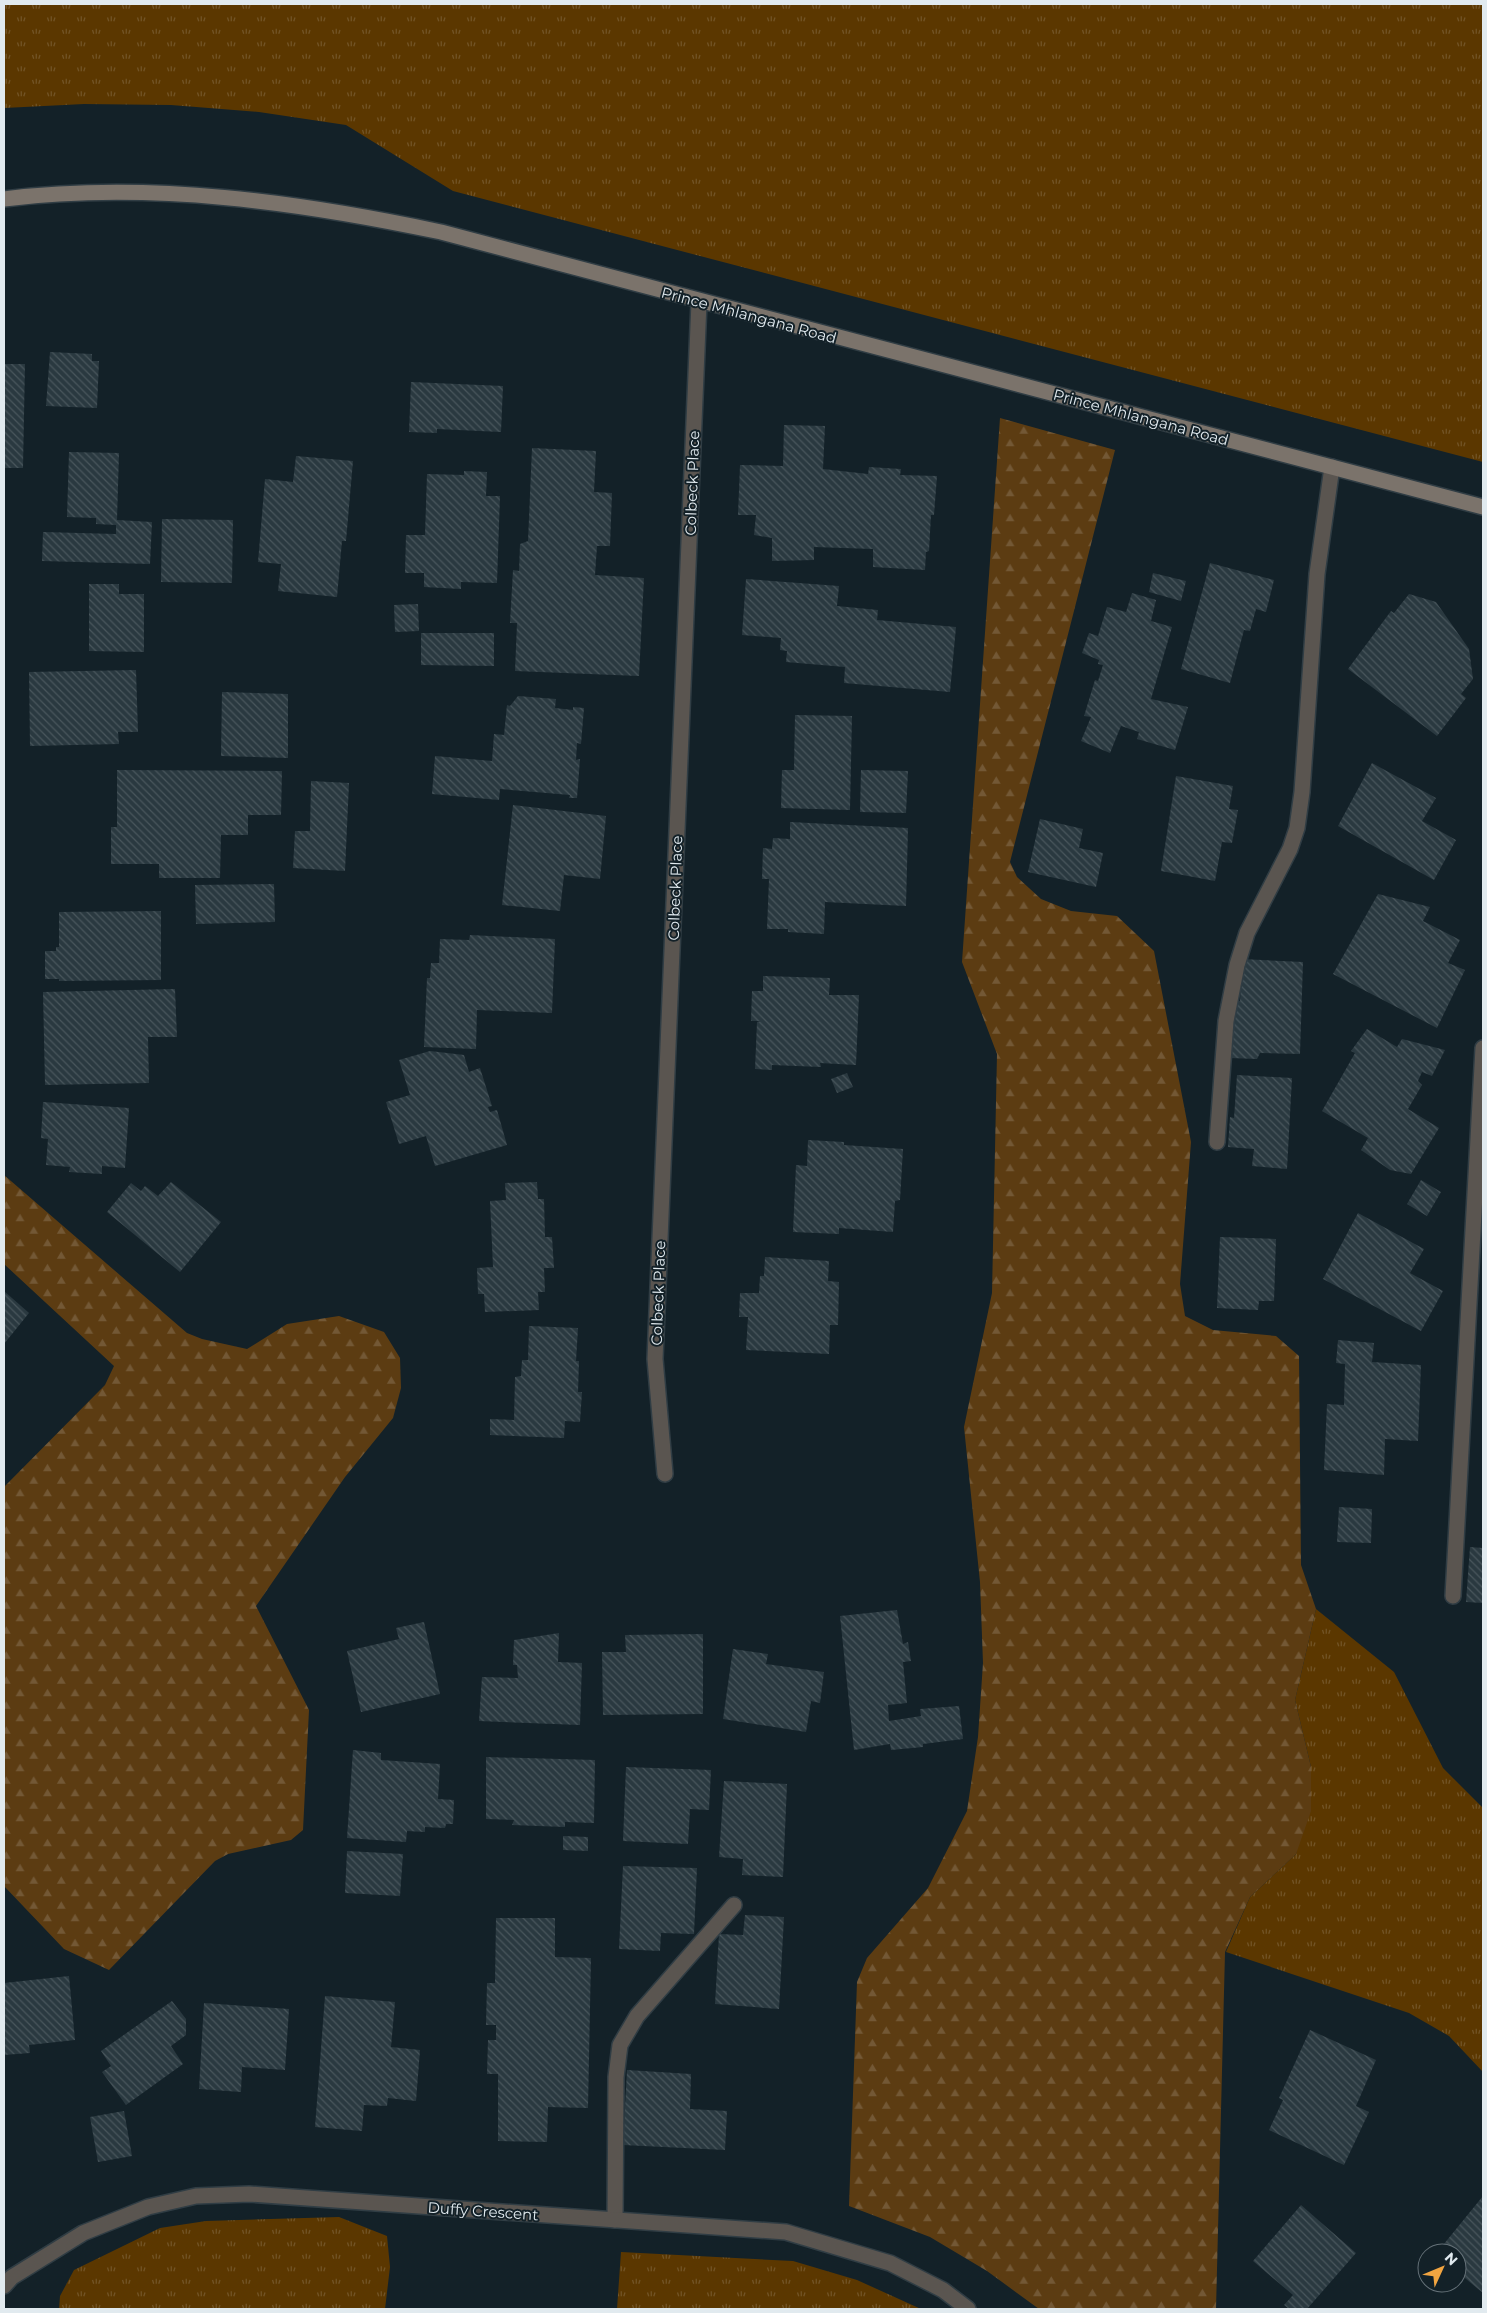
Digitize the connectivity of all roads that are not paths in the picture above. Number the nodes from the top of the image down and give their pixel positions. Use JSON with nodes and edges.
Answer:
{"nodes":[{"id":1,"x":4,"y":199,"type":"edge"},
{"id":2,"x":700,"y":302,"type":"junction"},
{"id":3,"x":1332,"y":468,"type":"junction"},
{"id":4,"x":1483,"y":508,"type":"edge"},
{"id":5,"x":1483,"y":1048,"type":"edge"},
{"id":6,"x":1217,"y":1142,"type":"dead end"},
{"id":7,"x":665,"y":1474,"type":"dead end"},
{"id":8,"x":1452,"y":1596,"type":"dead end"},
{"id":9,"x":734,"y":1905,"type":"dead end"},
{"id":10,"x":615,"y":2220,"type":"junction"},
{"id":11,"x":4,"y":2286,"type":"edge"},
{"id":12,"x":968,"y":2309,"type":"edge"}],
"edges":[{"from":1,"to":2,"type":"street","name":"Prince Mhlangana Road"},
{"from":2,"to":3,"type":"street","name":"Prince Mhlangana Road"},
{"from":2,"to":7,"type":"street","name":"Colbeck Place"},
{"from":3,"to":4,"type":"street","name":"Prince Mhlangana Road"},
{"from":3,"to":6,"type":"street"},
{"from":5,"to":8,"type":"street"},
{"from":9,"to":10,"type":"street"},
{"from":10,"to":11,"type":"street","name":"Duffy Crescent"},
{"from":10,"to":12,"type":"street","name":"Duffy Crescent"}]}
